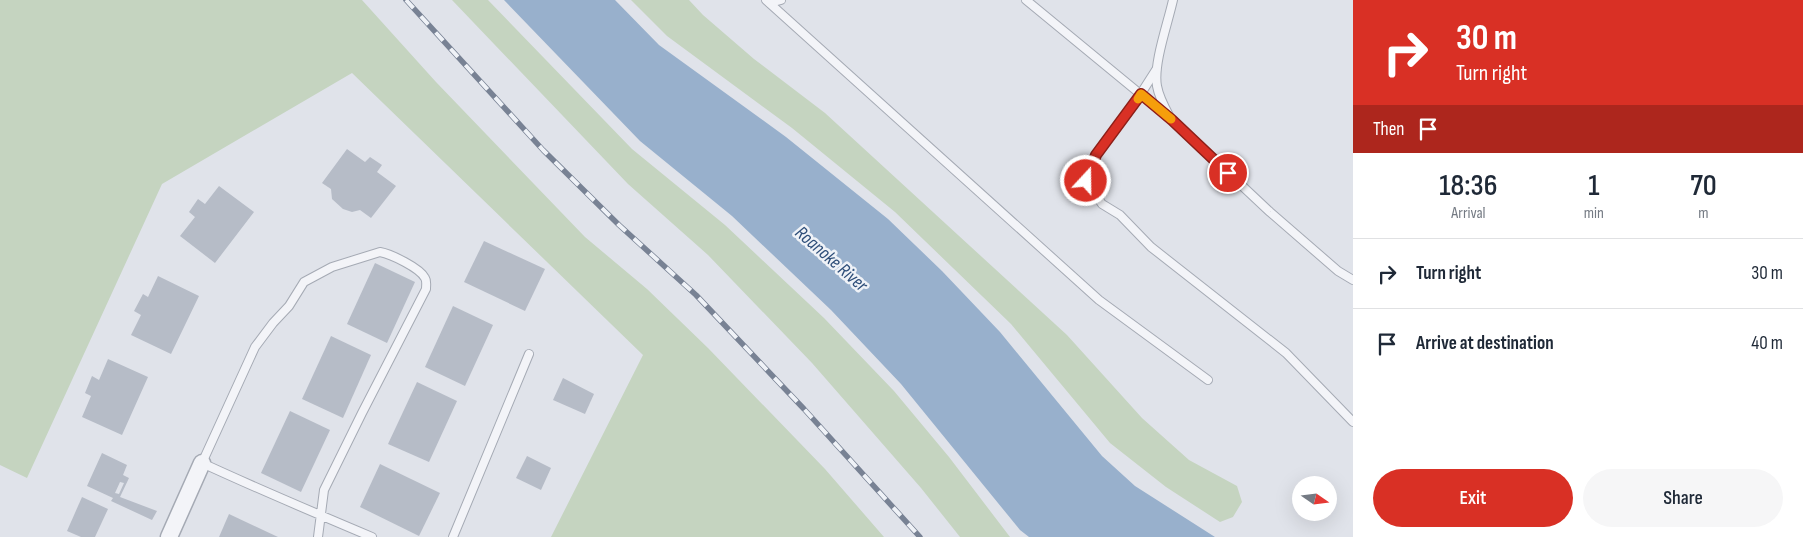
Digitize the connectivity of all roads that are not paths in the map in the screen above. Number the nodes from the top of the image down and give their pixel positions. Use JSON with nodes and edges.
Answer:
{"nodes":[{"id":1,"x":781,"y":0,"type":"edge"},
{"id":2,"x":1026,"y":0,"type":"edge"},
{"id":3,"x":1173,"y":0,"type":"edge"},
{"id":4,"x":768,"y":2,"type":"edge"},
{"id":5,"x":1156,"y":70,"type":"junction"},
{"id":6,"x":1141,"y":94,"type":"junction"},
{"id":7,"x":1172,"y":120,"type":"junction"},
{"id":8,"x":1353,"y":280,"type":"edge"},
{"id":9,"x":529,"y":354,"type":"dead end"},
{"id":10,"x":1208,"y":380,"type":"dead end"},
{"id":11,"x":1353,"y":422,"type":"edge"},
{"id":12,"x":202,"y":463,"type":"junction"},
{"id":13,"x":321,"y":515,"type":"junction"},
{"id":14,"x":169,"y":537,"type":"edge"},
{"id":15,"x":318,"y":537,"type":"edge"},
{"id":16,"x":372,"y":537,"type":"edge"},
{"id":17,"x":453,"y":537,"type":"edge"}],
"edges":[{"from":1,"to":4,"type":"lane"},
{"from":2,"to":6,"type":"lane"},
{"from":3,"to":5,"type":"lane"},
{"from":4,"to":10,"type":"lane"},
{"from":5,"to":6,"type":"lane"},
{"from":5,"to":7,"type":"lane"},
{"from":6,"to":7,"type":"lane"},
{"from":6,"to":11,"type":"lane"},
{"from":7,"to":8,"type":"lane"},
{"from":9,"to":17,"type":"lane"},
{"from":12,"to":13,"type":"lane"},
{"from":12,"to":13,"type":"lane"},
{"from":12,"to":14,"type":"street"},
{"from":13,"to":15,"type":"lane"},
{"from":13,"to":16,"type":"lane"}]}
